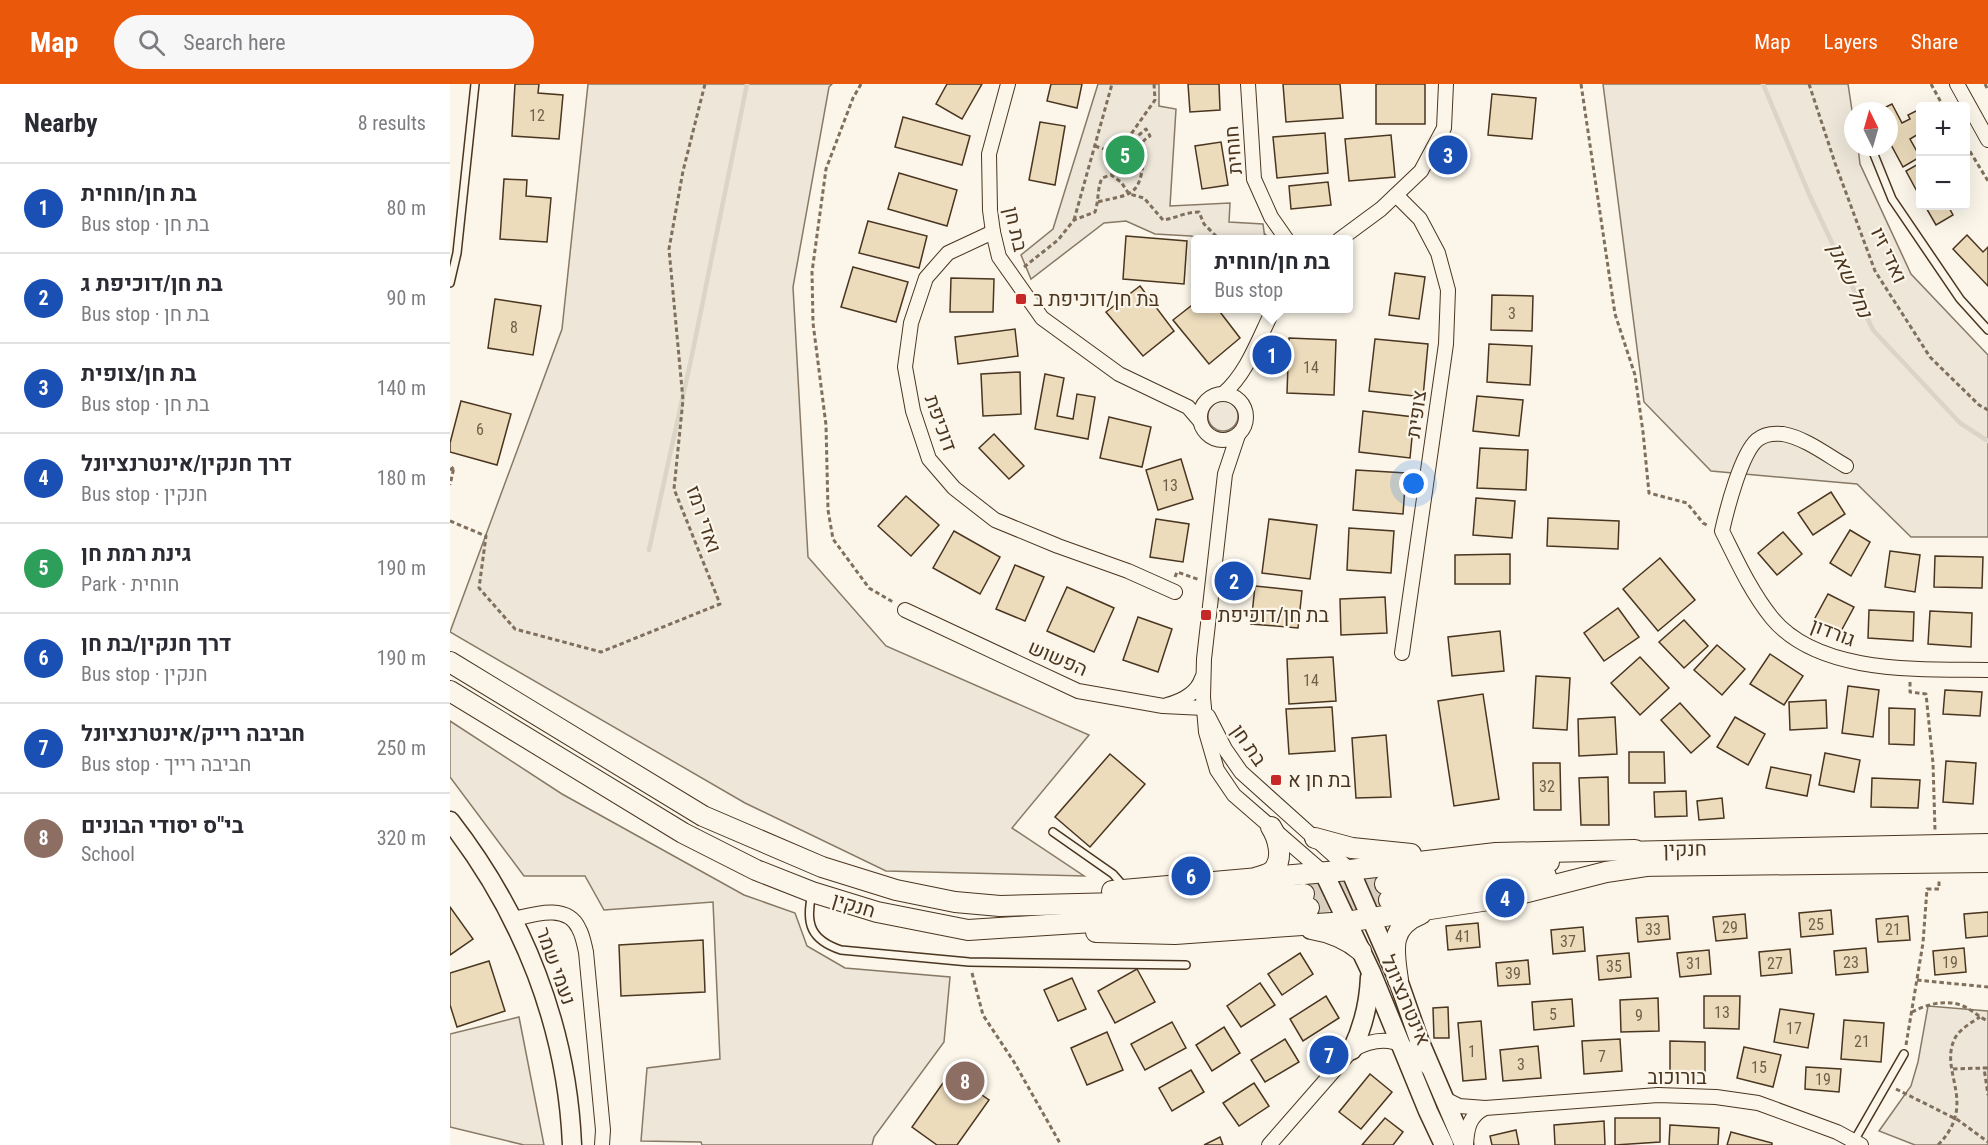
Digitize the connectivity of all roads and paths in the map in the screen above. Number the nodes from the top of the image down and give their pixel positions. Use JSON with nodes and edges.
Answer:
{"nodes":[{"id":1,"x":476,"y":84,"type":"edge"},
{"id":2,"x":705,"y":84,"type":"edge"},
{"id":3,"x":861,"y":84,"type":"edge"},
{"id":4,"x":1008,"y":84,"type":"edge"},
{"id":5,"x":1112,"y":84,"type":"edge"},
{"id":6,"x":1154,"y":84,"type":"edge"},
{"id":7,"x":1248,"y":84,"type":"edge"},
{"id":8,"x":1446,"y":84,"type":"edge"},
{"id":9,"x":1581,"y":84,"type":"edge"},
{"id":10,"x":1809,"y":84,"type":"edge"},
{"id":11,"x":1931,"y":84,"type":"edge"},
{"id":12,"x":1957,"y":84,"type":"edge"},
{"id":13,"x":1941,"y":102,"type":"edge"},
{"id":14,"x":1988,"y":140,"type":"edge"},
{"id":15,"x":1095,"y":146,"type":"junction"},
{"id":16,"x":1970,"y":154,"type":"edge"},
{"id":17,"x":1875,"y":156,"type":"edge"},
{"id":18,"x":1127,"y":157,"type":"junction"},
{"id":19,"x":1988,"y":181,"type":"edge"},
{"id":20,"x":1129,"y":194,"type":"junction"},
{"id":21,"x":1396,"y":195,"type":"junction"},
{"id":22,"x":1098,"y":202,"type":"junction"},
{"id":23,"x":1074,"y":220,"type":"junction"},
{"id":24,"x":993,"y":232,"type":"junction"},
{"id":25,"x":1215,"y":235,"type":"edge"},
{"id":26,"x":1283,"y":235,"type":"edge"},
{"id":27,"x":1346,"y":235,"type":"edge"},
{"id":28,"x":453,"y":253,"type":"edge"},
{"id":29,"x":1011,"y":276,"type":"junction"},
{"id":30,"x":450,"y":283,"type":"edge"},
{"id":31,"x":1272,"y":313,"type":"edge"},
{"id":32,"x":1988,"y":330,"type":"edge"},
{"id":33,"x":1246,"y":366,"type":"junction"},
{"id":34,"x":1223,"y":394,"type":"junction"},
{"id":35,"x":1208,"y":399,"type":"junction"},
{"id":36,"x":1182,"y":403,"type":"junction"},
{"id":37,"x":1243,"y":405,"type":"junction"},
{"id":38,"x":1988,"y":410,"type":"edge"},
{"id":39,"x":1200,"y":421,"type":"junction"},
{"id":40,"x":1238,"y":435,"type":"junction"},
{"id":41,"x":1215,"y":439,"type":"junction"},
{"id":42,"x":1846,"y":466,"type":"dead end"},
{"id":43,"x":450,"y":470,"type":"edge"},
{"id":44,"x":1225,"y":474,"type":"junction"},
{"id":45,"x":450,"y":485,"type":"edge"},
{"id":46,"x":450,"y":521,"type":"edge"},
{"id":47,"x":1722,"y":531,"type":"junction"},
{"id":48,"x":1213,"y":584,"type":"junction"},
{"id":49,"x":1172,"y":590,"type":"joint"},
{"id":50,"x":906,"y":610,"type":"joint"},
{"id":51,"x":1402,"y":652,"type":"dead end"},
{"id":52,"x":450,"y":662,"type":"edge"},
{"id":53,"x":1910,"y":669,"type":"junction"},
{"id":54,"x":1988,"y":670,"type":"edge"},
{"id":55,"x":1203,"y":676,"type":"junction"},
{"id":56,"x":450,"y":691,"type":"edge"},
{"id":57,"x":1163,"y":706,"type":"junction"},
{"id":58,"x":1204,"y":708,"type":"junction"},
{"id":59,"x":450,"y":821,"type":"edge"},
{"id":60,"x":1271,"y":827,"type":"junction"},
{"id":61,"x":1935,"y":830,"type":"dead end"},
{"id":62,"x":1053,"y":832,"type":"dead end"},
{"id":63,"x":1315,"y":838,"type":"junction"},
{"id":64,"x":1988,"y":844,"type":"edge"},
{"id":65,"x":1467,"y":856,"type":"junction"},
{"id":66,"x":1640,"y":858,"type":"junction"},
{"id":67,"x":1988,"y":862,"type":"edge"},
{"id":68,"x":1350,"y":870,"type":"junction"},
{"id":69,"x":1324,"y":873,"type":"junction"},
{"id":70,"x":1938,"y":875,"type":"dead end"},
{"id":71,"x":1252,"y":879,"type":"junction"},
{"id":72,"x":1120,"y":890,"type":"junction"},
{"id":73,"x":813,"y":892,"type":"junction"},
{"id":74,"x":1387,"y":892,"type":"tunnel mouth"},
{"id":75,"x":1000,"y":906,"type":"junction"},
{"id":76,"x":1436,"y":909,"type":"junction"},
{"id":77,"x":514,"y":919,"type":"junction"},
{"id":78,"x":1371,"y":919,"type":"junction"},
{"id":79,"x":1346,"y":922,"type":"junction"},
{"id":80,"x":1291,"y":927,"type":"junction"},
{"id":81,"x":968,"y":930,"type":"junction"},
{"id":82,"x":1360,"y":951,"type":"junction"},
{"id":83,"x":969,"y":962,"type":"junction"},
{"id":84,"x":1186,"y":965,"type":"dead end"},
{"id":85,"x":1371,"y":972,"type":"junction"},
{"id":86,"x":1398,"y":980,"type":"junction"},
{"id":87,"x":1917,"y":980,"type":"junction"},
{"id":88,"x":1988,"y":987,"type":"edge"},
{"id":89,"x":1912,"y":1012,"type":"junction"},
{"id":90,"x":1980,"y":1017,"type":"junction"},
{"id":91,"x":1988,"y":1021,"type":"edge"},
{"id":92,"x":1399,"y":1043,"type":"junction"},
{"id":93,"x":1352,"y":1050,"type":"junction"},
{"id":94,"x":1904,"y":1054,"type":"joint"},
{"id":95,"x":1986,"y":1068,"type":"edge"},
{"id":96,"x":1953,"y":1069,"type":"junction"},
{"id":97,"x":1435,"y":1078,"type":"junction"},
{"id":98,"x":1887,"y":1084,"type":"junction"},
{"id":99,"x":1988,"y":1095,"type":"edge"},
{"id":100,"x":1443,"y":1098,"type":"junction"},
{"id":101,"x":1485,"y":1107,"type":"junction"},
{"id":102,"x":1955,"y":1119,"type":"junction"},
{"id":103,"x":1988,"y":1142,"type":"edge"},
{"id":104,"x":1857,"y":1143,"type":"edge"},
{"id":105,"x":572,"y":1145,"type":"edge"},
{"id":106,"x":602,"y":1145,"type":"edge"},
{"id":107,"x":1061,"y":1145,"type":"edge"},
{"id":108,"x":1269,"y":1145,"type":"edge"},
{"id":109,"x":1444,"y":1145,"type":"edge"},
{"id":110,"x":1465,"y":1145,"type":"edge"},
{"id":111,"x":1938,"y":1145,"type":"edge"}],
"edges":[{"from":1,"to":28,"type":"lane"},
{"from":2,"to":46,"type":"path","name":"ואדי רמז"},
{"from":3,"to":50,"type":"path"},
{"from":4,"to":24,"type":"street","name":"בת חן"},
{"from":5,"to":15,"type":"path"},
{"from":6,"to":18,"type":"path"},
{"from":7,"to":26,"type":"street","name":"חוחית"},
{"from":8,"to":21,"type":"street"},
{"from":9,"to":47,"type":"path"},
{"from":10,"to":38,"type":"path","name":"ואדי זיו"},
{"from":11,"to":13,"type":"path"},
{"from":12,"to":14,"type":"street"},
{"from":15,"to":18,"type":"path"},
{"from":15,"to":23,"type":"path"},
{"from":16,"to":19,"type":"path"},
{"from":17,"to":32,"type":"lane"},
{"from":18,"to":20,"type":"path"},
{"from":20,"to":22,"type":"path"},
{"from":20,"to":22,"type":"path"},
{"from":20,"to":25,"type":"path"},
{"from":21,"to":27,"type":"street"},
{"from":21,"to":51,"type":"street","name":"צופית"},
{"from":22,"to":23,"type":"path"},
{"from":23,"to":29,"type":"path"},
{"from":24,"to":29,"type":"street","name":"בת חן"},
{"from":24,"to":49,"type":"street","name":"דוכיפת"},
{"from":28,"to":30,"type":"lane"},
{"from":29,"to":36,"type":"street","name":"בת חן"},
{"from":31,"to":33,"type":"street"},
{"from":33,"to":34,"type":"street"},
{"from":33,"to":37,"type":"street"},
{"from":34,"to":35,"type":"street"},
{"from":34,"to":37,"type":"street"},
{"from":35,"to":36,"type":"street"},
{"from":35,"to":39,"type":"street"},
{"from":36,"to":39,"type":"street","name":"בת חן"},
{"from":37,"to":40,"type":"street"},
{"from":39,"to":41,"type":"street"},
{"from":40,"to":41,"type":"street"},
{"from":40,"to":44,"type":"street","name":"בת חן"},
{"from":41,"to":44,"type":"street","name":"בת חן"},
{"from":42,"to":47,"type":"street"},
{"from":43,"to":45,"type":"path"},
{"from":44,"to":48,"type":"street","name":"בת חן"},
{"from":47,"to":53,"type":"street","name":"גורדון"},
{"from":48,"to":49,"type":"path"},
{"from":48,"to":55,"type":"street","name":"בת חן"},
{"from":50,"to":57,"type":"street","name":"הפשוש"},
{"from":52,"to":75,"type":"main road","name":"חנקין"},
{"from":53,"to":54,"type":"street","name":"גורדון"},
{"from":53,"to":61,"type":"path"},
{"from":55,"to":57,"type":"street"},
{"from":55,"to":58,"type":"street","name":"בת חן"},
{"from":56,"to":73,"type":"main road","name":"חנקין"},
{"from":57,"to":58,"type":"street","name":"הפשוש"},
{"from":58,"to":60,"type":"street","name":"בת חן"},
{"from":58,"to":63,"type":"street","name":"בת חן"},
{"from":59,"to":77,"type":"street","name":"נעמי שמר"},
{"from":60,"to":69,"type":"street","name":"בת חן"},
{"from":60,"to":71,"type":"main road"},
{"from":62,"to":72,"type":"lane"},
{"from":63,"to":65,"type":"main road"},
{"from":63,"to":68,"type":"street","name":"בת חן"},
{"from":64,"to":66,"type":"main road","name":"חנקין"},
{"from":65,"to":66,"type":"main road"},
{"from":65,"to":68,"type":"main road"},
{"from":66,"to":67,"type":"main road","name":"חנקין"},
{"from":66,"to":74,"type":"main road","name":"חנקין"},
{"from":66,"to":76,"type":"main road"},
{"from":68,"to":69,"type":"main road"},
{"from":68,"to":78,"type":"street","name":"אינטרנציונל"},
{"from":69,"to":71,"type":"main road"},
{"from":69,"to":79,"type":"street","name":"אינטרנציונל"},
{"from":70,"to":87,"type":"path"},
{"from":71,"to":72,"type":"main road"},
{"from":72,"to":75,"type":"main road"},
{"from":73,"to":81,"type":"main road","name":"חנקין"},
{"from":73,"to":83,"type":"lane"},
{"from":75,"to":81,"type":"main road","name":"חנקין"},
{"from":76,"to":78,"type":"main road"},
{"from":76,"to":86,"type":"main road"},
{"from":77,"to":105,"type":"street","name":"נעמי שמר"},
{"from":77,"to":106,"type":"street"},
{"from":78,"to":79,"type":"main road"},
{"from":78,"to":86,"type":"street","name":"אינטרנציונל"},
{"from":79,"to":80,"type":"main road"},
{"from":79,"to":82,"type":"street","name":"אינטרנציונל"},
{"from":80,"to":81,"type":"main road"},
{"from":80,"to":82,"type":"main road"},
{"from":82,"to":85,"type":"street","name":"אינטרנציונל"},
{"from":83,"to":84,"type":"lane"},
{"from":83,"to":107,"type":"path"},
{"from":85,"to":92,"type":"street","name":"אינטרנציונל"},
{"from":85,"to":93,"type":"street"},
{"from":86,"to":97,"type":"street","name":"אינטרנציונל"},
{"from":87,"to":88,"type":"path"},
{"from":87,"to":89,"type":"path"},
{"from":89,"to":90,"type":"path"},
{"from":89,"to":94,"type":"path"},
{"from":90,"to":91,"type":"path"},
{"from":90,"to":96,"type":"path"},
{"from":92,"to":93,"type":"street"},
{"from":92,"to":97,"type":"street"},
{"from":92,"to":109,"type":"street","name":"אינטרנציונל"},
{"from":93,"to":108,"type":"street"},
{"from":94,"to":98,"type":"lane"},
{"from":95,"to":96,"type":"path"},
{"from":95,"to":99,"type":"path"},
{"from":96,"to":102,"type":"path"},
{"from":97,"to":100,"type":"street","name":"אינטרנציונל"},
{"from":98,"to":102,"type":"path"},
{"from":98,"to":104,"type":"lane"},
{"from":100,"to":101,"type":"street","name":"בורוכוב"},
{"from":100,"to":110,"type":"street","name":"אינטרנציונל"},
{"from":101,"to":104,"type":"street","name":"בורוכוב"},
{"from":101,"to":110,"type":"street"},
{"from":102,"to":103,"type":"path"},
{"from":102,"to":111,"type":"path"}]}
